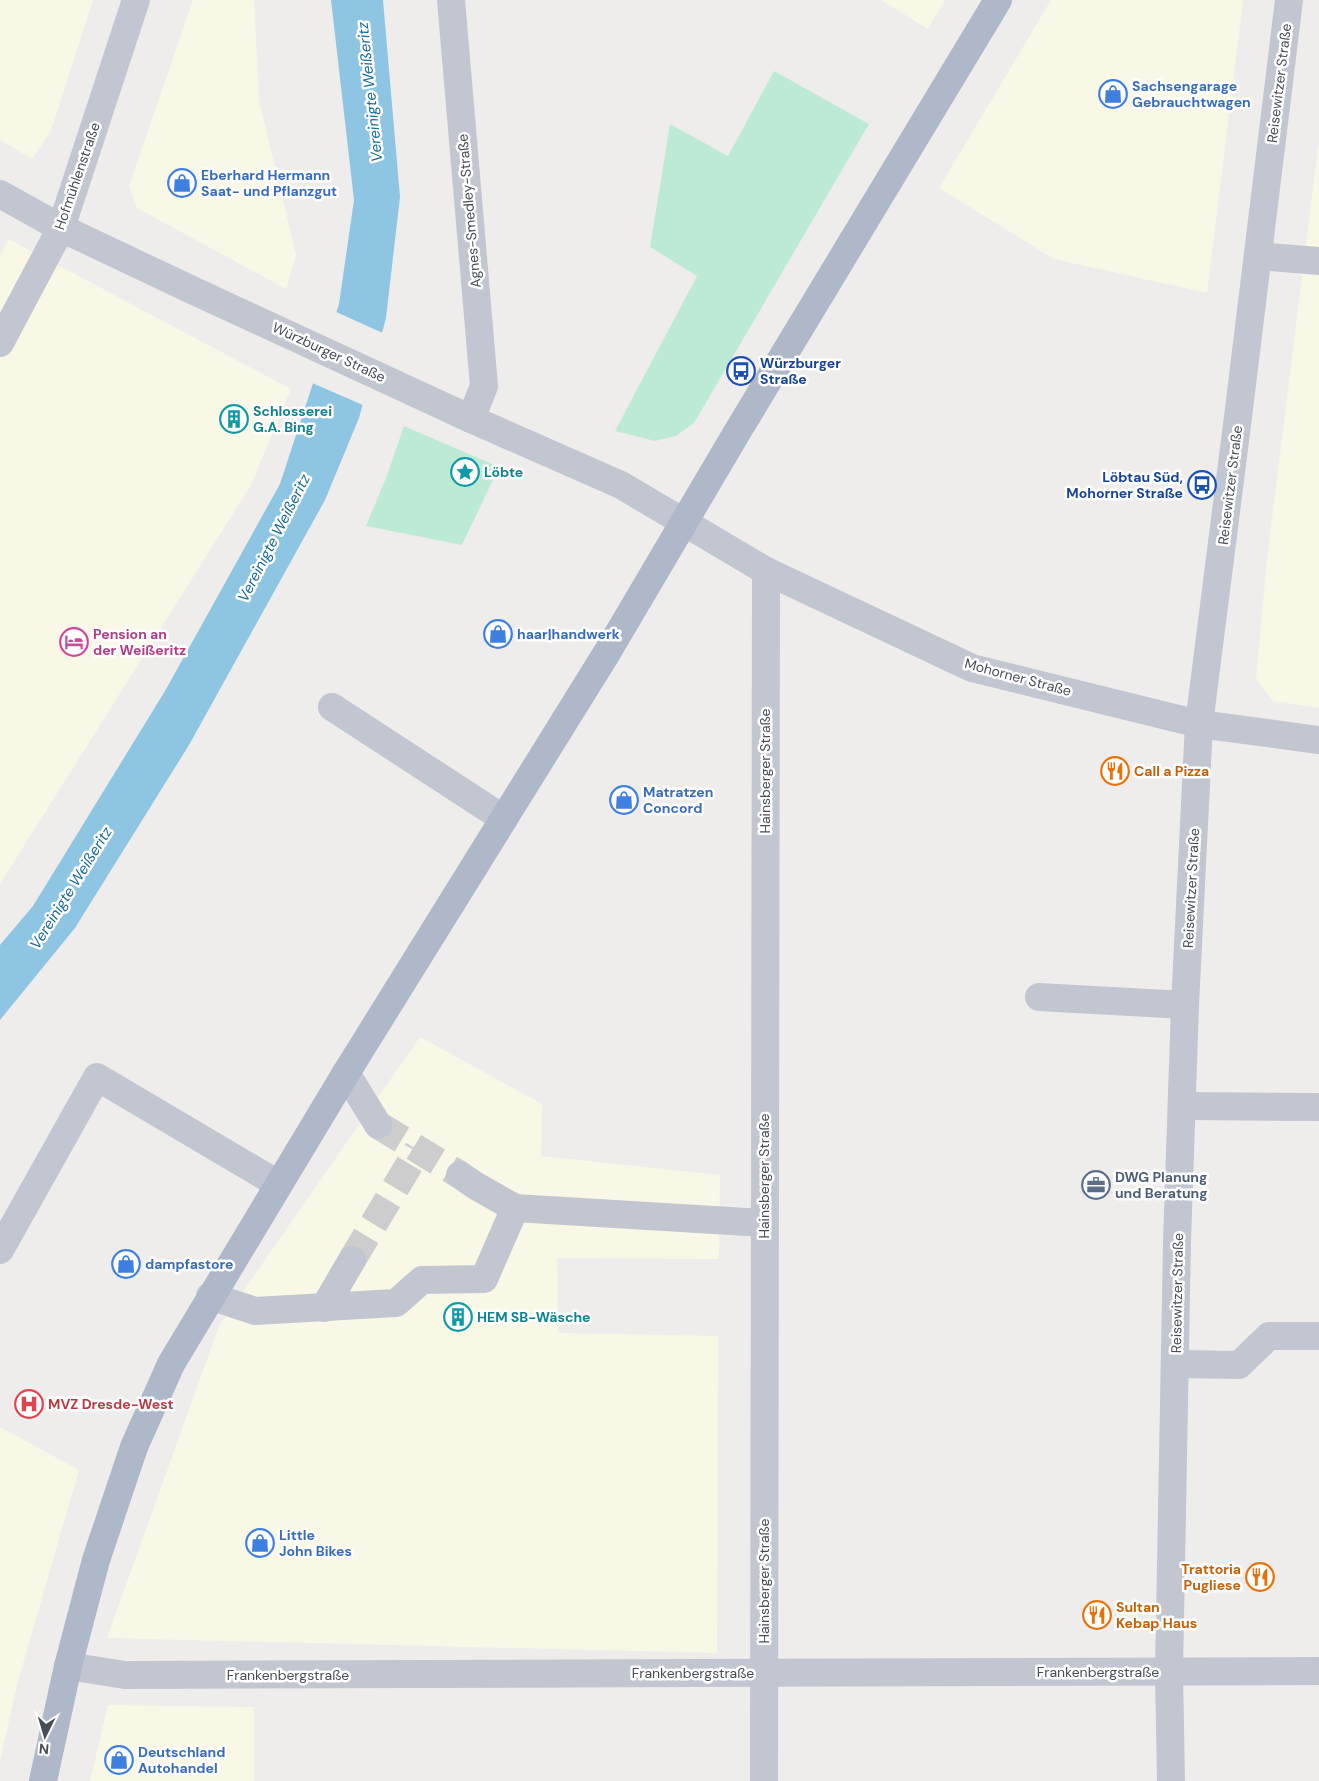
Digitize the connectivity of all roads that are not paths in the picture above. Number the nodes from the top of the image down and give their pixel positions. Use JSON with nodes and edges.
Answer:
{"nodes":[{"id":1,"x":136,"y":0,"type":"edge"},
{"id":2,"x":452,"y":0,"type":"edge"},
{"id":3,"x":998,"y":0,"type":"edge"},
{"id":4,"x":1289,"y":0,"type":"edge"},
{"id":5,"x":0,"y":194,"type":"edge"},
{"id":6,"x":61,"y":228,"type":"junction"},
{"id":7,"x":1258,"y":256,"type":"junction"},
{"id":8,"x":1319,"y":261,"type":"edge"},
{"id":9,"x":0,"y":343,"type":"edge"},
{"id":10,"x":471,"y":419,"type":"junction"},
{"id":11,"x":684,"y":523,"type":"junction"},
{"id":12,"x":766,"y":571,"type":"junction"},
{"id":13,"x":332,"y":707,"type":"dead end"},
{"id":14,"x":1199,"y":724,"type":"junction"},
{"id":15,"x":1319,"y":740,"type":"edge"},
{"id":16,"x":504,"y":820,"type":"junction"},
{"id":17,"x":1039,"y":997,"type":"dead end"},
{"id":18,"x":1185,"y":1005,"type":"junction"},
{"id":19,"x":346,"y":1073,"type":"junction"},
{"id":20,"x":1182,"y":1106,"type":"junction"},
{"id":21,"x":1319,"y":1108,"type":"edge"},
{"id":22,"x":378,"y":1125,"type":"tunnel mouth"},
{"id":23,"x":460,"y":1175,"type":"tunnel mouth"},
{"id":24,"x":278,"y":1184,"type":"junction"},
{"id":25,"x":515,"y":1208,"type":"junction"},
{"id":26,"x":764,"y":1223,"type":"junction"},
{"id":27,"x":0,"y":1250,"type":"edge"},
{"id":28,"x":352,"y":1260,"type":"tunnel mouth"},
{"id":29,"x":210,"y":1296,"type":"junction"},
{"id":30,"x":324,"y":1308,"type":"junction"},
{"id":31,"x":1319,"y":1336,"type":"edge"},
{"id":32,"x":1175,"y":1364,"type":"junction"},
{"id":33,"x":68,"y":1666,"type":"junction"},
{"id":34,"x":1319,"y":1671,"type":"edge"},
{"id":35,"x":1170,"y":1672,"type":"junction"},
{"id":36,"x":764,"y":1673,"type":"junction"},
{"id":37,"x":43,"y":1781,"type":"edge"},
{"id":38,"x":764,"y":1781,"type":"edge"},
{"id":39,"x":1171,"y":1781,"type":"edge"}],
"edges":[{"from":1,"to":6,"type":"street","name":"Hofmühlenstraße"},
{"from":2,"to":10,"type":"street","name":"Agnes-Smedley-Straße"},
{"from":3,"to":11,"type":"main road"},
{"from":4,"to":7,"type":"street","name":"Reisewitzer Straße"},
{"from":5,"to":6,"type":"street","name":"Würzburger Straße"},
{"from":6,"to":9,"type":"street","name":"Hofmühlenstraße"},
{"from":6,"to":10,"type":"street","name":"Würzburger Straße"},
{"from":7,"to":8,"type":"street"},
{"from":7,"to":14,"type":"street","name":"Reisewitzer Straße"},
{"from":10,"to":11,"type":"street","name":"Würzburger Straße"},
{"from":11,"to":12,"type":"street","name":"Mohorner Straße"},
{"from":11,"to":16,"type":"main road"},
{"from":12,"to":14,"type":"street","name":"Mohorner Straße"},
{"from":12,"to":26,"type":"street","name":"Hainsberger Straße"},
{"from":13,"to":16,"type":"street"},
{"from":14,"to":15,"type":"street","name":"Mohorner Straße"},
{"from":14,"to":18,"type":"street","name":"Reisewitzer Straße"},
{"from":16,"to":19,"type":"main road"},
{"from":17,"to":18,"type":"street"},
{"from":18,"to":20,"type":"street","name":"Reisewitzer Straße"},
{"from":19,"to":22,"type":"street"},
{"from":19,"to":24,"type":"main road"},
{"from":20,"to":21,"type":"street"},
{"from":20,"to":32,"type":"street","name":"Reisewitzer Straße"},
{"from":23,"to":25,"type":"street"},
{"from":24,"to":27,"type":"street"},
{"from":24,"to":29,"type":"main road"},
{"from":25,"to":26,"type":"street"},
{"from":25,"to":30,"type":"street"},
{"from":26,"to":36,"type":"street","name":"Hainsberger Straße"},
{"from":28,"to":30,"type":"street"},
{"from":29,"to":30,"type":"street"},
{"from":29,"to":33,"type":"main road"},
{"from":31,"to":32,"type":"street"},
{"from":32,"to":35,"type":"street","name":"Reisewitzer Straße"},
{"from":33,"to":36,"type":"street","name":"Frankenbergstraße"},
{"from":33,"to":37,"type":"main road"},
{"from":34,"to":35,"type":"street","name":"Frankenbergstraße"},
{"from":35,"to":36,"type":"street","name":"Frankenbergstraße"},
{"from":35,"to":39,"type":"street","name":"Reisewitzer Straße"},
{"from":36,"to":38,"type":"street","name":"Hainsberger Straße"}]}
